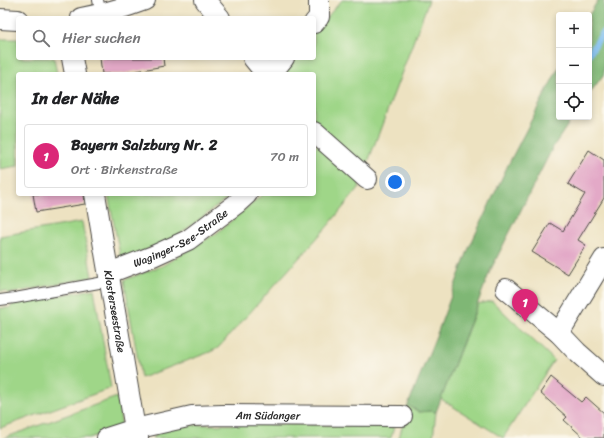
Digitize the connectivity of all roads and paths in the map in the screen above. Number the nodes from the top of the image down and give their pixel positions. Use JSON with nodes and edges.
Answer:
{"nodes":[{"id":1,"x":145,"y":0,"type":"edge"},
{"id":2,"x":205,"y":0,"type":"edge"},
{"id":3,"x":319,"y":0,"type":"edge"},
{"id":4,"x":99,"y":7,"type":"edge"},
{"id":5,"x":84,"y":16,"type":"edge"},
{"id":6,"x":218,"y":16,"type":"edge"},
{"id":7,"x":0,"y":19,"type":"edge"},
{"id":8,"x":16,"y":20,"type":"edge"},
{"id":9,"x":316,"y":21,"type":"edge"},
{"id":10,"x":72,"y":60,"type":"edge"},
{"id":11,"x":255,"y":60,"type":"edge"},
{"id":12,"x":282,"y":60,"type":"edge"},
{"id":13,"x":75,"y":72,"type":"edge"},
{"id":14,"x":264,"y":72,"type":"edge"},
{"id":15,"x":273,"y":72,"type":"edge"},
{"id":16,"x":316,"y":134,"type":"edge"},
{"id":17,"x":367,"y":179,"type":"dead end"},
{"id":18,"x":95,"y":196,"type":"edge"},
{"id":19,"x":245,"y":196,"type":"edge"},
{"id":20,"x":604,"y":260,"type":"edge"},
{"id":21,"x":109,"y":277,"type":"junction"},
{"id":22,"x":506,"y":289,"type":"dead end"},
{"id":23,"x":0,"y":300,"type":"edge"},
{"id":24,"x":559,"y":333,"type":"junction"},
{"id":25,"x":604,"y":376,"type":"edge"},
{"id":26,"x":402,"y":416,"type":"dead end"},
{"id":27,"x":137,"y":433,"type":"edge"},
{"id":28,"x":107,"y":438,"type":"edge"}],
"edges":[{"from":1,"to":4,"type":"street"},
{"from":2,"to":6,"type":"street"},
{"from":3,"to":9,"type":"street"},
{"from":4,"to":5,"type":"street"},
{"from":7,"to":8,"type":"street"},
{"from":10,"to":13,"type":"street"},
{"from":11,"to":14,"type":"street"},
{"from":12,"to":15,"type":"street"},
{"from":16,"to":17,"type":"street"},
{"from":18,"to":21,"type":"street","name":"Klosterseestraße"},
{"from":19,"to":21,"type":"street","name":"Waginger-See-Straße"},
{"from":20,"to":24,"type":"street"},
{"from":21,"to":23,"type":"lane"},
{"from":21,"to":27,"type":"street","name":"Klosterseestraße"},
{"from":22,"to":24,"type":"street"},
{"from":24,"to":25,"type":"street"},
{"from":26,"to":27,"type":"street","name":"Am Südanger"},
{"from":27,"to":28,"type":"street","name":"Am Südanger"}]}
